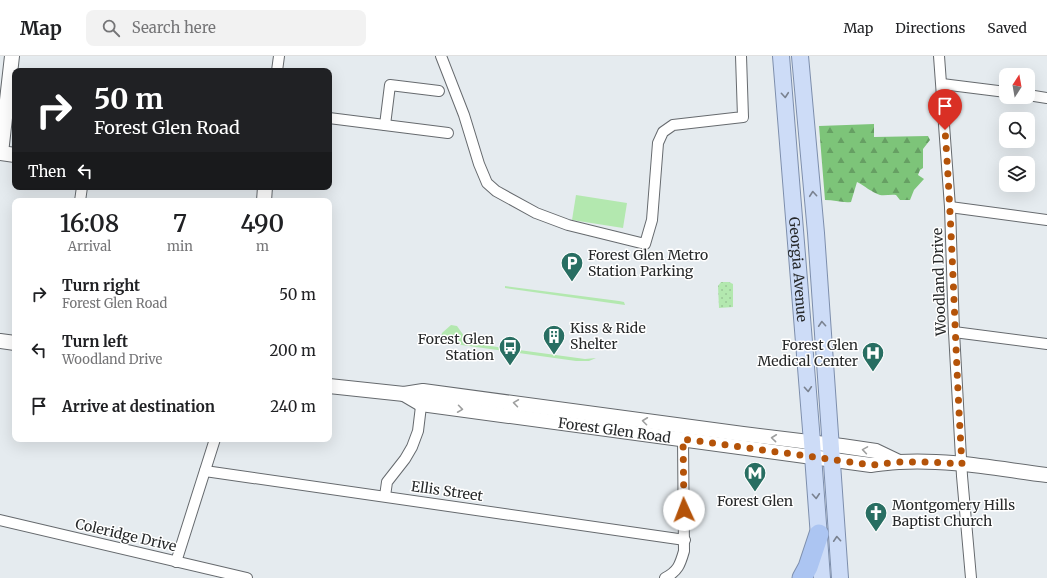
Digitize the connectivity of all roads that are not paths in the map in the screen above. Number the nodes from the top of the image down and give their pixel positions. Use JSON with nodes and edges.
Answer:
{"nodes":[{"id":1,"x":12,"y":56,"type":"edge"},
{"id":2,"x":280,"y":56,"type":"edge"},
{"id":3,"x":441,"y":56,"type":"edge"},
{"id":4,"x":741,"y":56,"type":"edge"},
{"id":5,"x":781,"y":56,"type":"edge"},
{"id":6,"x":800,"y":56,"type":"edge"},
{"id":7,"x":939,"y":56,"type":"edge"},
{"id":8,"x":278,"y":68,"type":"edge"},
{"id":9,"x":942,"y":84,"type":"junction"},
{"id":10,"x":999,"y":91,"type":"edge"},
{"id":11,"x":439,"y":92,"type":"dead end"},
{"id":12,"x":1035,"y":96,"type":"edge"},
{"id":13,"x":1047,"y":98,"type":"edge"},
{"id":14,"x":332,"y":118,"type":"edge"},
{"id":15,"x":385,"y":125,"type":"junction"},
{"id":16,"x":448,"y":133,"type":"dead end"},
{"id":17,"x":0,"y":153,"type":"edge"},
{"id":18,"x":12,"y":154,"type":"edge"},
{"id":19,"x":950,"y":207,"type":"junction"},
{"id":20,"x":1047,"y":220,"type":"edge"},
{"id":21,"x":954,"y":332,"type":"junction"},
{"id":22,"x":0,"y":341,"type":"edge"},
{"id":23,"x":12,"y":343,"type":"edge"},
{"id":24,"x":1047,"y":344,"type":"edge"},
{"id":25,"x":332,"y":386,"type":"edge"},
{"id":26,"x":422,"y":397,"type":"junction"},
{"id":27,"x":683,"y":439,"type":"junction"},
{"id":28,"x":214,"y":442,"type":"edge"},
{"id":29,"x":813,"y":450,"type":"junction"},
{"id":30,"x":830,"y":452,"type":"junction"},
{"id":31,"x":962,"y":464,"type":"junction"},
{"id":32,"x":205,"y":471,"type":"junction"},
{"id":33,"x":1047,"y":475,"type":"edge"},
{"id":34,"x":385,"y":496,"type":"junction"},
{"id":35,"x":0,"y":520,"type":"edge"},
{"id":36,"x":819,"y":534,"type":"junction"},
{"id":37,"x":685,"y":540,"type":"junction"},
{"id":38,"x":176,"y":562,"type":"junction"},
{"id":39,"x":246,"y":578,"type":"edge"},
{"id":40,"x":665,"y":578,"type":"edge"},
{"id":41,"x":802,"y":578,"type":"edge"},
{"id":42,"x":822,"y":578,"type":"edge"},
{"id":43,"x":840,"y":578,"type":"edge"},
{"id":44,"x":971,"y":578,"type":"edge"}],
"edges":[{"from":1,"to":17,"type":"main road"},
{"from":2,"to":8,"type":"street"},
{"from":3,"to":4,"type":"street"},
{"from":5,"to":29,"type":"main road","name":"Georgia Avenue","one_way":true},
{"from":30,"to":6,"type":"main road","name":"Georgia Avenue","one_way":true},
{"from":7,"to":9,"type":"street","name":"Woodland Drive"},
{"from":9,"to":10,"type":"street"},
{"from":9,"to":19,"type":"street","name":"Woodland Drive"},
{"from":11,"to":15,"type":"street"},
{"from":12,"to":13,"type":"street"},
{"from":14,"to":15,"type":"street"},
{"from":15,"to":16,"type":"street"},
{"from":17,"to":18,"type":"main road"},
{"from":19,"to":20,"type":"street"},
{"from":19,"to":21,"type":"street","name":"Woodland Drive"},
{"from":21,"to":24,"type":"street"},
{"from":21,"to":31,"type":"street","name":"Woodland Drive"},
{"from":22,"to":23,"type":"main road"},
{"from":25,"to":26,"type":"main road","name":"Forest Glen Road"},
{"from":26,"to":27,"type":"main road","name":"Forest Glen Road","one_way":true},
{"from":29,"to":26,"type":"main road","name":"Forest Glen Road","one_way":true},
{"from":26,"to":34,"type":"street"},
{"from":27,"to":29,"type":"main road","name":"Forest Glen Road"},
{"from":27,"to":37,"type":"street"},
{"from":28,"to":32,"type":"street"},
{"from":29,"to":30,"type":"main road","name":"Forest Glen Road"},
{"from":29,"to":36,"type":"main road","name":"Georgia Avenue","one_way":true},
{"from":30,"to":31,"type":"main road","name":"Forest Glen Road"},
{"from":43,"to":30,"type":"main road","name":"Georgia Avenue","one_way":true},
{"from":31,"to":33,"type":"main road","name":"Forest Glen Road"},
{"from":31,"to":44,"type":"street","name":"Woodland Drive"},
{"from":32,"to":34,"type":"street","name":"Ellis Street"},
{"from":32,"to":38,"type":"street"},
{"from":34,"to":37,"type":"street","name":"Ellis Street"},
{"from":35,"to":38,"type":"street","name":"Coleridge Drive"},
{"from":36,"to":41,"type":"highway"},
{"from":36,"to":42,"type":"main road","name":"Georgia Avenue"},
{"from":37,"to":40,"type":"street"},
{"from":38,"to":39,"type":"street","name":"Coleridge Drive"}]}
